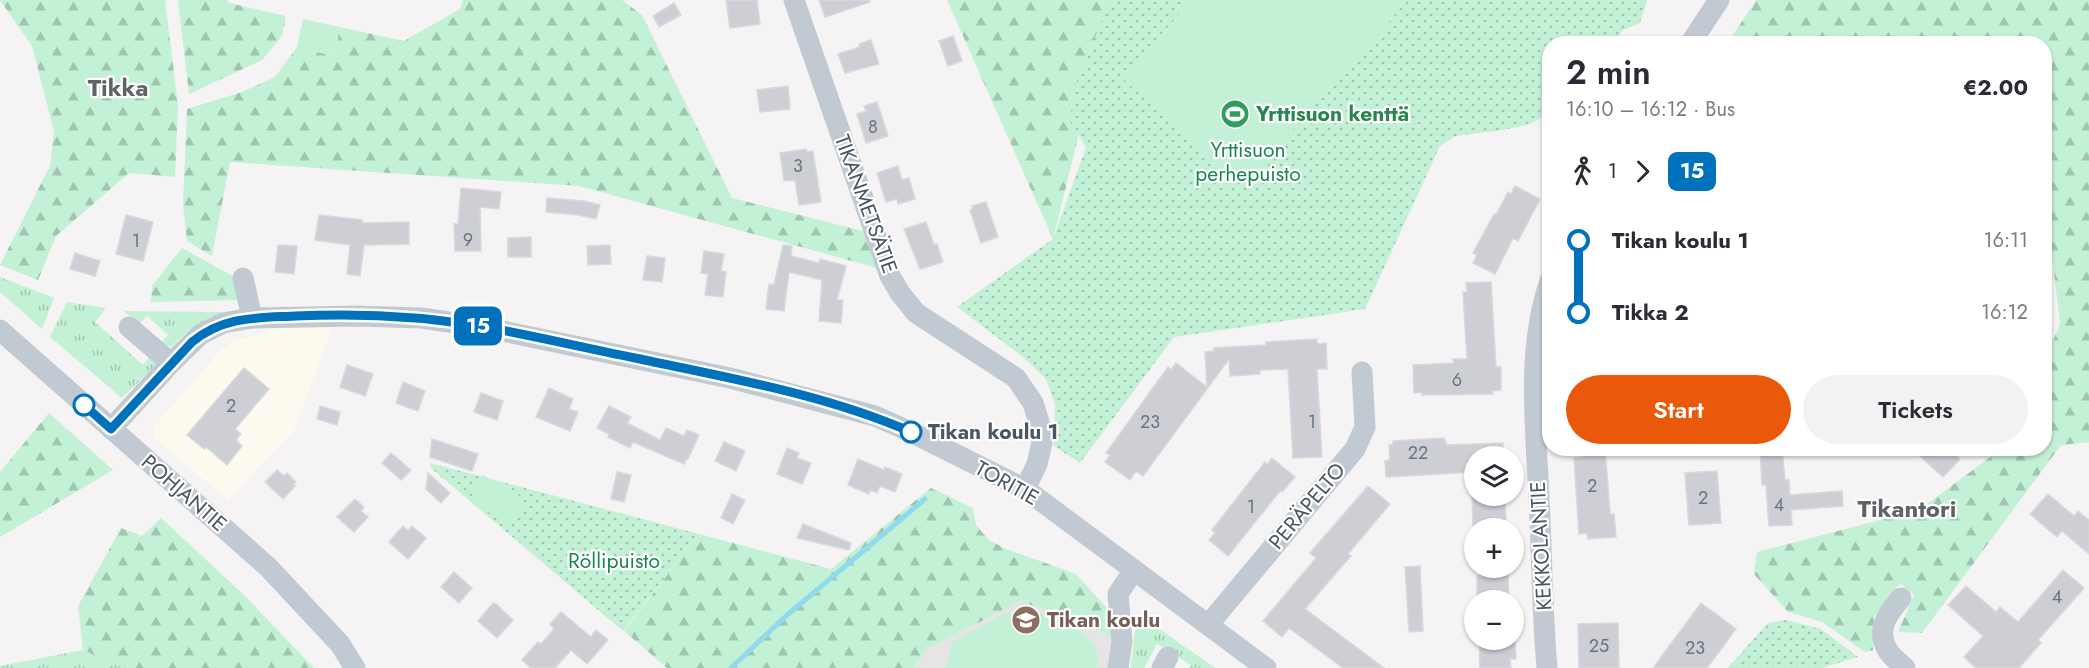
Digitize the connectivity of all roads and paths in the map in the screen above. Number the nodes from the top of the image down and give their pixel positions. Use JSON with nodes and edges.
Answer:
{"nodes":[{"id":1,"x":794,"y":0,"type":"edge"},
{"id":2,"x":1719,"y":0,"type":"edge"},
{"id":3,"x":1695,"y":36,"type":"edge"},
{"id":4,"x":243,"y":278,"type":"dead end"},
{"id":5,"x":1542,"y":312,"type":"edge"},
{"id":6,"x":252,"y":318,"type":"junction"},
{"id":7,"x":129,"y":327,"type":"dead end"},
{"id":8,"x":0,"y":330,"type":"edge"},
{"id":9,"x":171,"y":363,"type":"junction"},
{"id":10,"x":1362,"y":372,"type":"dead end"},
{"id":11,"x":1542,"y":400,"type":"edge"},
{"id":12,"x":111,"y":429,"type":"junction"},
{"id":13,"x":1543,"y":456,"type":"edge"},
{"id":14,"x":1025,"y":489,"type":"junction"},
{"id":15,"x":1134,"y":570,"type":"junction"},
{"id":16,"x":1901,"y":598,"type":"dead end"},
{"id":17,"x":1208,"y":625,"type":"junction"},
{"id":18,"x":355,"y":668,"type":"edge"},
{"id":19,"x":1118,"y":668,"type":"edge"},
{"id":20,"x":1266,"y":668,"type":"edge"},
{"id":21,"x":1547,"y":668,"type":"edge"},
{"id":22,"x":1905,"y":668,"type":"edge"}],
"edges":[{"from":1,"to":14,"type":"street","name":"TIKANMETSÄTIE"},
{"from":2,"to":3,"type":"street"},
{"from":4,"to":6,"type":"street"},
{"from":5,"to":11,"type":"street","name":"KEKKOLANTIE"},
{"from":6,"to":9,"type":"street","name":"TORITIE"},
{"from":6,"to":14,"type":"street","name":"TORITIE"},
{"from":7,"to":9,"type":"street"},
{"from":8,"to":12,"type":"street","name":"POHJANTIE"},
{"from":9,"to":12,"type":"street","name":"TORITIE"},
{"from":10,"to":17,"type":"street","name":"PERÄPELTO"},
{"from":12,"to":18,"type":"street","name":"POHJANTIE"},
{"from":13,"to":21,"type":"street","name":"KEKKOLANTIE"},
{"from":14,"to":15,"type":"street","name":"TORITIE"},
{"from":15,"to":17,"type":"street","name":"TORITIE"},
{"from":15,"to":19,"type":"street"},
{"from":16,"to":22,"type":"street"},
{"from":17,"to":20,"type":"street","name":"TORITIE"}]}
